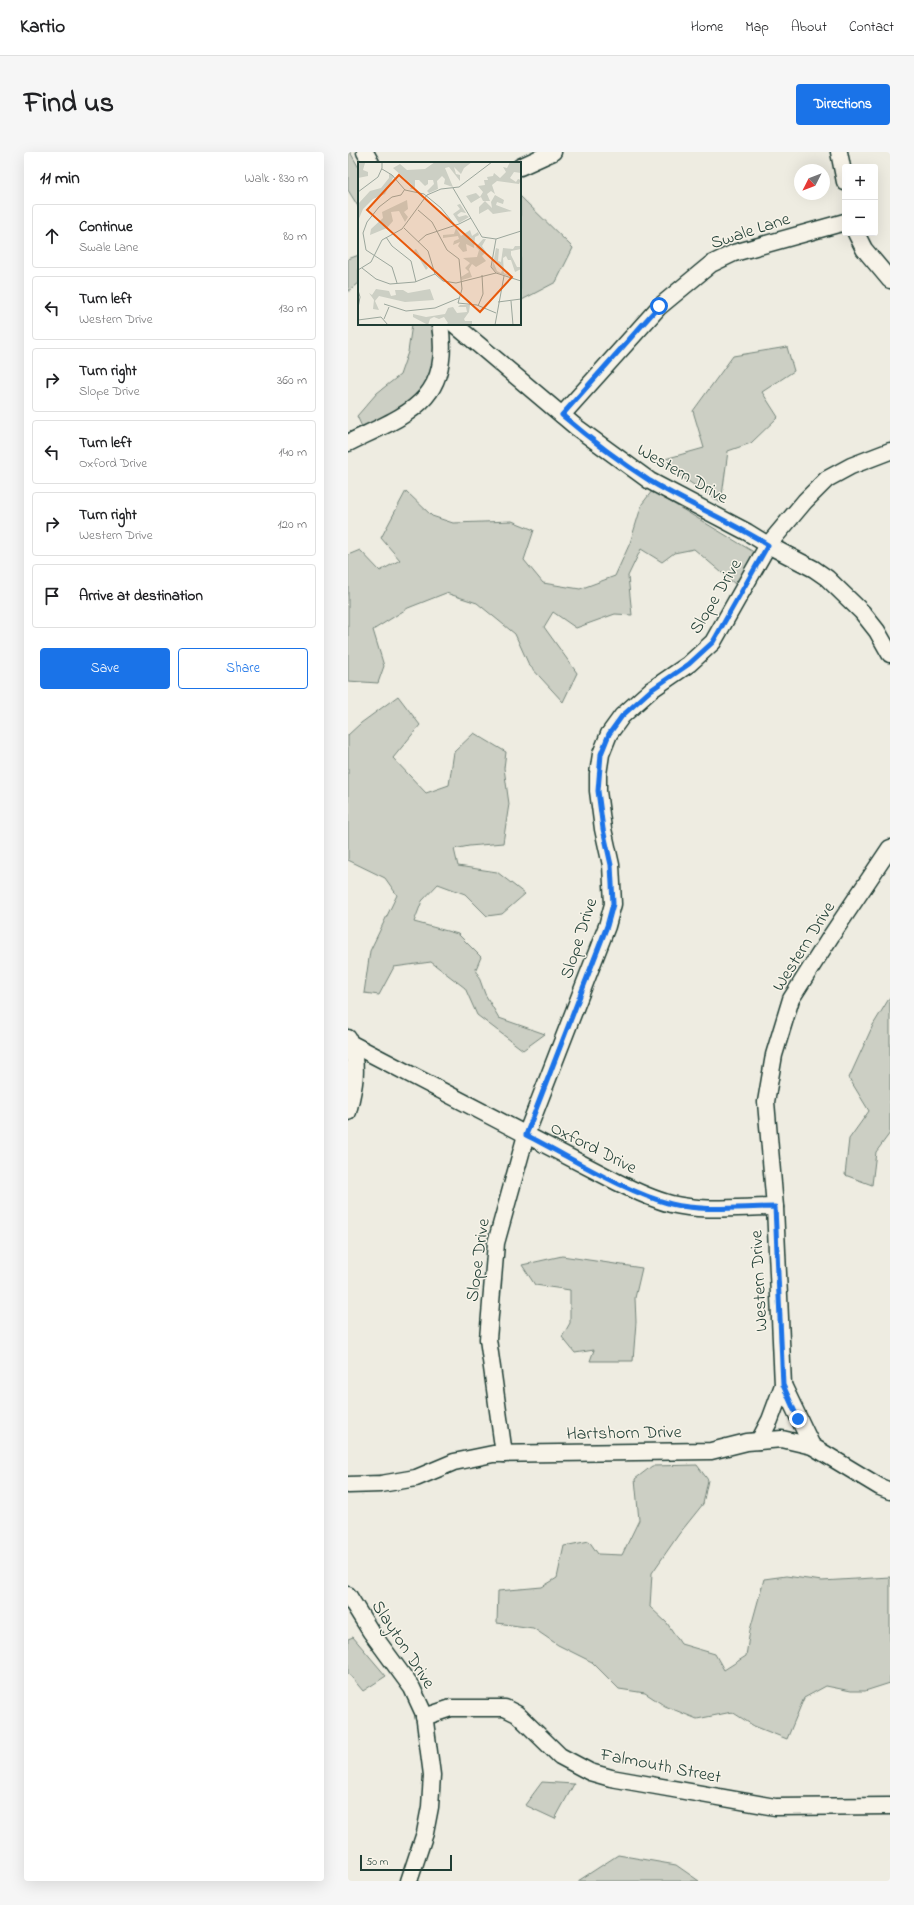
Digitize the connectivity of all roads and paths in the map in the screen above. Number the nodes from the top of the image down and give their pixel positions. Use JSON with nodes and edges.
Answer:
{"nodes":[{"id":1,"x":364,"y":152,"type":"edge"},
{"id":2,"x":553,"y":152,"type":"edge"},
{"id":3,"x":839,"y":152,"type":"edge"},
{"id":4,"x":369,"y":162,"type":"edge"},
{"id":5,"x":842,"y":167,"type":"edge"},
{"id":6,"x":521,"y":168,"type":"edge"},
{"id":7,"x":842,"y":223,"type":"edge"},
{"id":8,"x":858,"y":236,"type":"edge"},
{"id":9,"x":890,"y":280,"type":"edge"},
{"id":10,"x":440,"y":325,"type":"edge"},
{"id":11,"x":455,"y":325,"type":"edge"},
{"id":12,"x":562,"y":415,"type":"junction"},
{"id":13,"x":348,"y":443,"type":"edge"},
{"id":14,"x":890,"y":451,"type":"edge"},
{"id":15,"x":768,"y":545,"type":"junction"},
{"id":16,"x":890,"y":654,"type":"edge"},
{"id":17,"x":890,"y":848,"type":"edge"},
{"id":18,"x":349,"y":1041,"type":"edge"},
{"id":19,"x":348,"y":1112,"type":"edge"},
{"id":20,"x":526,"y":1135,"type":"junction"},
{"id":21,"x":775,"y":1207,"type":"junction"},
{"id":22,"x":783,"y":1385,"type":"junction"},
{"id":23,"x":759,"y":1440,"type":"junction"},
{"id":24,"x":812,"y":1446,"type":"junction"},
{"id":25,"x":504,"y":1454,"type":"junction"},
{"id":26,"x":348,"y":1485,"type":"edge"},
{"id":27,"x":890,"y":1491,"type":"edge"},
{"id":28,"x":348,"y":1595,"type":"edge"},
{"id":29,"x":424,"y":1717,"type":"junction"},
{"id":30,"x":890,"y":1806,"type":"edge"},
{"id":31,"x":409,"y":1881,"type":"edge"}],
"edges":[{"from":1,"to":4,"type":"street"},
{"from":2,"to":6,"type":"street"},
{"from":3,"to":5,"type":"street"},
{"from":7,"to":12,"type":"street","name":"Swale Lane"},
{"from":8,"to":9,"type":"street"},
{"from":10,"to":13,"type":"street"},
{"from":11,"to":12,"type":"street","name":"Western Drive"},
{"from":12,"to":15,"type":"street","name":"Western Drive"},
{"from":14,"to":15,"type":"street","name":"Slope Drive"},
{"from":15,"to":16,"type":"street","name":"Western Drive"},
{"from":15,"to":20,"type":"street","name":"Slope Drive"},
{"from":17,"to":21,"type":"street","name":"Western Drive"},
{"from":18,"to":19,"type":"street"},
{"from":18,"to":20,"type":"street","name":"Oxford Drive"},
{"from":20,"to":21,"type":"street","name":"Oxford Drive"},
{"from":20,"to":25,"type":"street","name":"Slope Drive"},
{"from":21,"to":22,"type":"street","name":"Western Drive"},
{"from":22,"to":23,"type":"street","name":"Western Drive"},
{"from":22,"to":24,"type":"street","name":"Western Drive"},
{"from":23,"to":24,"type":"street","name":"Hartshorn Drive"},
{"from":23,"to":25,"type":"street","name":"Hartshorn Drive"},
{"from":24,"to":27,"type":"street","name":"Hartshorn Drive"},
{"from":25,"to":26,"type":"street","name":"Hartshorn Drive"},
{"from":28,"to":29,"type":"street","name":"Slayton Drive"},
{"from":29,"to":30,"type":"street","name":"Falmouth Street"},
{"from":29,"to":31,"type":"street","name":"Slayton Drive"}]}
